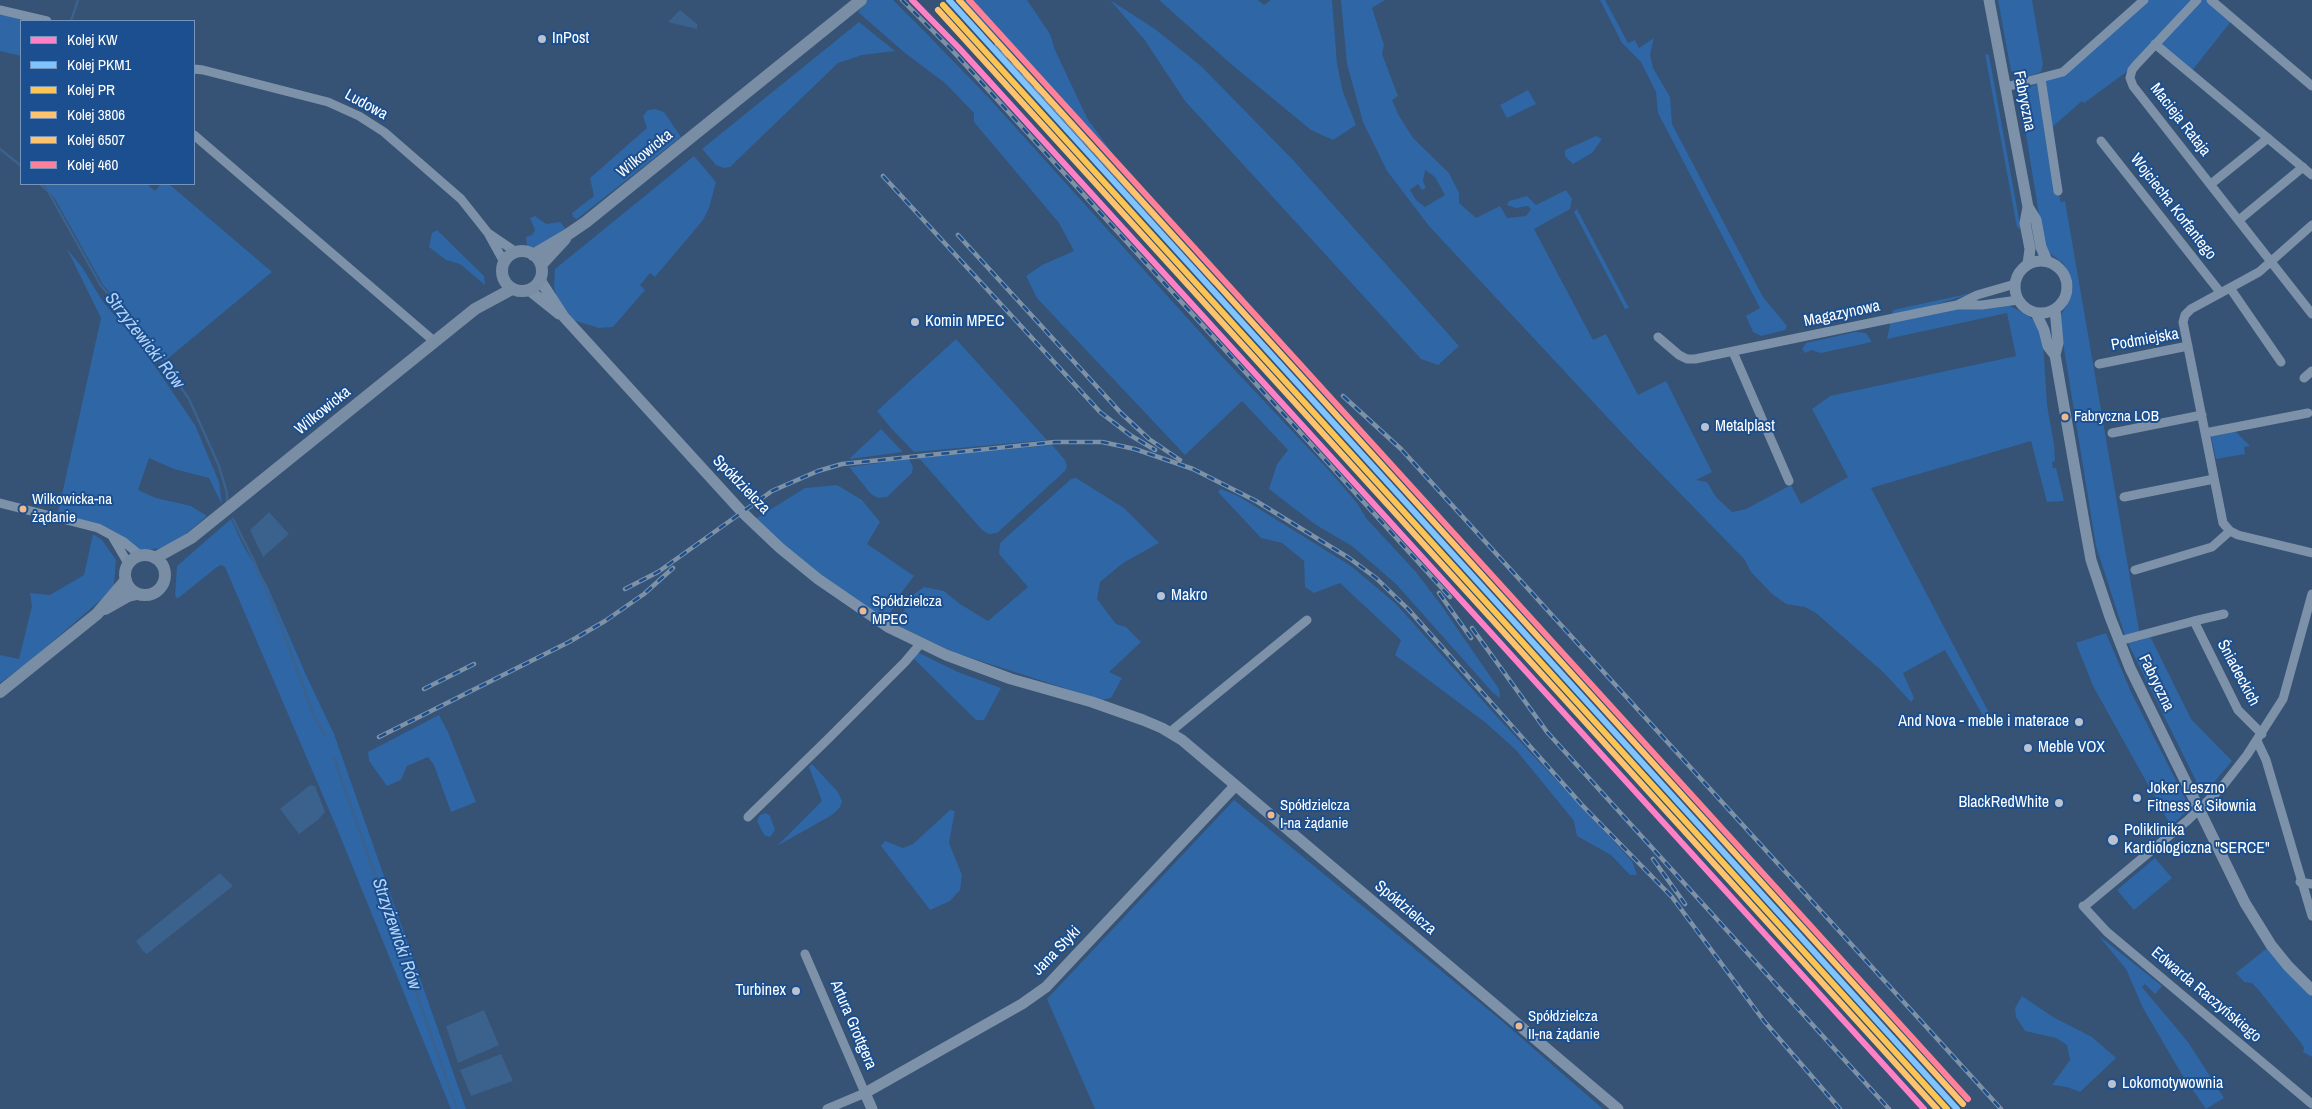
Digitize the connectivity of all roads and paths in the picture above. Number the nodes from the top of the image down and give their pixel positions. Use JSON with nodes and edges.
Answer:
{"nodes":[{"id":1,"x":861,"y":0,"type":"edge"},
{"id":2,"x":1989,"y":0,"type":"edge"},
{"id":3,"x":2144,"y":0,"type":"edge"},
{"id":4,"x":2197,"y":0,"type":"edge"},
{"id":5,"x":2210,"y":0,"type":"edge"},
{"id":6,"x":0,"y":10,"type":"edge"},
{"id":7,"x":43,"y":20,"type":"edge"},
{"id":8,"x":2155,"y":44,"type":"junction"},
{"id":9,"x":195,"y":69,"type":"edge"},
{"id":10,"x":2041,"y":79,"type":"junction"},
{"id":11,"x":2312,"y":86,"type":"edge"},
{"id":12,"x":2006,"y":87,"type":"junction"},
{"id":13,"x":195,"y":136,"type":"edge"},
{"id":14,"x":2268,"y":138,"type":"junction"},
{"id":15,"x":2101,"y":141,"type":"dead end"},
{"id":16,"x":2303,"y":167,"type":"junction"},
{"id":17,"x":2312,"y":174,"type":"edge"},
{"id":18,"x":2211,"y":184,"type":"junction"},
{"id":19,"x":2058,"y":191,"type":"dead end"},
{"id":20,"x":2028,"y":207,"type":"junction"},
{"id":21,"x":2240,"y":220,"type":"junction"},
{"id":22,"x":2312,"y":225,"type":"edge"},
{"id":23,"x":488,"y":233,"type":"junction"},
{"id":24,"x":568,"y":235,"type":"junction"},
{"id":25,"x":516,"y":252,"type":"junction"},
{"id":26,"x":532,"y":254,"type":"junction"},
{"id":27,"x":2047,"y":261,"type":"junction"},
{"id":28,"x":2272,"y":261,"type":"junction"},
{"id":29,"x":504,"y":262,"type":"junction"},
{"id":30,"x":2028,"y":264,"type":"junction"},
{"id":31,"x":541,"y":265,"type":"junction"},
{"id":32,"x":503,"y":278,"type":"junction"},
{"id":33,"x":540,"y":280,"type":"junction"},
{"id":34,"x":2015,"y":284,"type":"junction"},
{"id":35,"x":2230,"y":288,"type":"junction"},
{"id":36,"x":512,"y":289,"type":"junction"},
{"id":37,"x":529,"y":290,"type":"junction"},
{"id":38,"x":2220,"y":292,"type":"junction"},
{"id":39,"x":2018,"y":300,"type":"junction"},
{"id":40,"x":1957,"y":305,"type":"junction"},
{"id":41,"x":475,"y":309,"type":"junction"},
{"id":42,"x":2055,"y":309,"type":"junction"},
{"id":43,"x":2036,"y":313,"type":"junction"},
{"id":44,"x":2312,"y":314,"type":"edge"},
{"id":45,"x":564,"y":317,"type":"junction"},
{"id":46,"x":1658,"y":337,"type":"dead end"},
{"id":47,"x":435,"y":342,"type":"junction"},
{"id":48,"x":2188,"y":346,"type":"junction"},
{"id":49,"x":1733,"y":352,"type":"junction"},
{"id":50,"x":2055,"y":355,"type":"junction"},
{"id":51,"x":2281,"y":362,"type":"dead end"},
{"id":52,"x":2099,"y":364,"type":"dead end"},
{"id":53,"x":2312,"y":371,"type":"edge"},
{"id":54,"x":2304,"y":378,"type":"dead end"},
{"id":55,"x":2308,"y":413,"type":"dead end"},
{"id":56,"x":2202,"y":415,"type":"junction"},
{"id":57,"x":2112,"y":433,"type":"dead end"},
{"id":58,"x":2205,"y":433,"type":"junction"},
{"id":59,"x":2214,"y":479,"type":"junction"},
{"id":60,"x":1789,"y":481,"type":"dead end"},
{"id":61,"x":2124,"y":497,"type":"dead end"},
{"id":62,"x":0,"y":503,"type":"edge"},
{"id":63,"x":2230,"y":531,"type":"junction"},
{"id":64,"x":112,"y":536,"type":"junction"},
{"id":65,"x":191,"y":538,"type":"junction"},
{"id":66,"x":2312,"y":553,"type":"edge"},
{"id":67,"x":141,"y":556,"type":"junction"},
{"id":68,"x":155,"y":558,"type":"junction"},
{"id":69,"x":129,"y":565,"type":"junction"},
{"id":70,"x":164,"y":569,"type":"junction"},
{"id":71,"x":2135,"y":570,"type":"dead end"},
{"id":72,"x":126,"y":580,"type":"junction"},
{"id":73,"x":137,"y":594,"type":"junction"},
{"id":74,"x":2312,"y":594,"type":"edge"},
{"id":75,"x":97,"y":614,"type":"junction"},
{"id":76,"x":2224,"y":614,"type":"dead end"},
{"id":77,"x":1307,"y":620,"type":"dead end"},
{"id":78,"x":2194,"y":621,"type":"junction"},
{"id":79,"x":2119,"y":641,"type":"junction"},
{"id":80,"x":921,"y":643,"type":"junction"},
{"id":81,"x":0,"y":692,"type":"edge"},
{"id":82,"x":1170,"y":732,"type":"junction"},
{"id":83,"x":2260,"y":737,"type":"junction"},
{"id":84,"x":1235,"y":786,"type":"junction"},
{"id":85,"x":2199,"y":809,"type":"junction"},
{"id":86,"x":748,"y":817,"type":"dead end"},
{"id":87,"x":2300,"y":882,"type":"junction"},
{"id":88,"x":2312,"y":884,"type":"edge"},
{"id":89,"x":2312,"y":916,"type":"edge"},
{"id":90,"x":805,"y":954,"type":"dead end"},
{"id":91,"x":2312,"y":990,"type":"edge"},
{"id":92,"x":865,"y":1092,"type":"junction"},
{"id":93,"x":2312,"y":1104,"type":"edge"},
{"id":94,"x":827,"y":1109,"type":"edge"},
{"id":95,"x":872,"y":1109,"type":"edge"},
{"id":96,"x":1618,"y":1109,"type":"edge"}],
"edges":[{"from":1,"to":24,"type":"main road","name":"Wilkowicka"},
{"from":2,"to":12,"type":"street","name":"Fabryczna"},
{"from":3,"to":10,"type":"street"},
{"from":4,"to":8,"type":"street","name":"Macieja Rataja"},
{"from":5,"to":11,"type":"street"},
{"from":6,"to":7,"type":"street"},
{"from":8,"to":14,"type":"street"},
{"from":8,"to":18,"type":"street","name":"Macieja Rataja"},
{"from":9,"to":23,"type":"street","name":"Ludowa"},
{"from":10,"to":12,"type":"street"},
{"from":10,"to":19,"type":"street"},
{"from":12,"to":20,"type":"street","name":"Fabryczna"},
{"from":13,"to":47,"type":"street"},
{"from":14,"to":16,"type":"street"},
{"from":14,"to":18,"type":"street"},
{"from":15,"to":38,"type":"street","name":"Wojciecha Korfantego"},
{"from":16,"to":17,"type":"street"},
{"from":16,"to":21,"type":"street"},
{"from":18,"to":21,"type":"street","name":"Macieja Rataja"},
{"from":20,"to":27,"type":"street","name":"Fabryczna"},
{"from":20,"to":30,"type":"street","name":"Fabryczna"},
{"from":21,"to":28,"type":"street","name":"Macieja Rataja"},
{"from":22,"to":28,"type":"street"},
{"from":23,"to":25,"type":"street","name":"Ludowa"},
{"from":23,"to":29,"type":"street","name":"Ludowa"},
{"from":24,"to":26,"type":"main road","name":"Wilkowicka"},
{"from":24,"to":31,"type":"main road","name":"Wilkowicka"},
{"from":25,"to":26,"type":"main road"},
{"from":25,"to":29,"type":"main road"},
{"from":26,"to":31,"type":"main road"},
{"from":27,"to":30,"type":"street"},
{"from":27,"to":42,"type":"street"},
{"from":28,"to":35,"type":"street"},
{"from":28,"to":44,"type":"street","name":"Macieja Rataja"},
{"from":29,"to":32,"type":"main road"},
{"from":30,"to":34,"type":"street"},
{"from":31,"to":33,"type":"main road"},
{"from":32,"to":36,"type":"main road"},
{"from":32,"to":41,"type":"main road","name":"Wilkowicka"},
{"from":33,"to":37,"type":"main road"},
{"from":33,"to":45,"type":"street","name":"Spółdzielcza"},
{"from":34,"to":39,"type":"street"},
{"from":34,"to":40,"type":"street","name":"Magazynowa"},
{"from":35,"to":38,"type":"street"},
{"from":35,"to":51,"type":"street"},
{"from":36,"to":37,"type":"main road"},
{"from":36,"to":41,"type":"main road","name":"Wilkowicka"},
{"from":37,"to":45,"type":"street","name":"Spółdzielcza"},
{"from":38,"to":48,"type":"street"},
{"from":39,"to":40,"type":"street","name":"Magazynowa"},
{"from":39,"to":43,"type":"street"},
{"from":40,"to":49,"type":"street","name":"Magazynowa"},
{"from":41,"to":47,"type":"main road","name":"Wilkowicka"},
{"from":42,"to":43,"type":"street"},
{"from":42,"to":50,"type":"street","name":"Fabryczna"},
{"from":43,"to":50,"type":"street","name":"Fabryczna"},
{"from":45,"to":80,"type":"street","name":"Spółdzielcza"},
{"from":46,"to":49,"type":"street","name":"Magazynowa"},
{"from":47,"to":65,"type":"main road","name":"Wilkowicka"},
{"from":48,"to":52,"type":"street","name":"Podmiejska"},
{"from":48,"to":56,"type":"street","name":"Podmiejska"},
{"from":49,"to":60,"type":"street"},
{"from":50,"to":79,"type":"street","name":"Fabryczna"},
{"from":53,"to":54,"type":"street"},
{"from":55,"to":58,"type":"street"},
{"from":56,"to":57,"type":"street"},
{"from":56,"to":58,"type":"street","name":"Podmiejska"},
{"from":58,"to":59,"type":"street","name":"Podmiejska"},
{"from":59,"to":61,"type":"street"},
{"from":59,"to":63,"type":"street","name":"Podmiejska"},
{"from":62,"to":64,"type":"street"},
{"from":63,"to":66,"type":"street"},
{"from":63,"to":71,"type":"street"},
{"from":64,"to":67,"type":"street"},
{"from":64,"to":69,"type":"street"},
{"from":65,"to":68,"type":"main road","name":"Wilkowicka"},
{"from":65,"to":70,"type":"main road","name":"Wilkowicka"},
{"from":67,"to":68,"type":"main road"},
{"from":67,"to":69,"type":"main road"},
{"from":68,"to":70,"type":"main road"},
{"from":69,"to":72,"type":"main road"},
{"from":70,"to":73,"type":"main road"},
{"from":72,"to":73,"type":"main road"},
{"from":72,"to":75,"type":"main road"},
{"from":73,"to":75,"type":"main road"},
{"from":74,"to":83,"type":"street"},
{"from":75,"to":81,"type":"main road"},
{"from":76,"to":78,"type":"street","name":"Śniadeckich"},
{"from":77,"to":82,"type":"street"},
{"from":78,"to":79,"type":"street","name":"Śniadeckich"},
{"from":78,"to":83,"type":"street","name":"Śniadeckich"},
{"from":79,"to":85,"type":"street","name":"Fabryczna"},
{"from":80,"to":82,"type":"street","name":"Spółdzielcza"},
{"from":80,"to":86,"type":"street"},
{"from":82,"to":84,"type":"street","name":"Spółdzielcza"},
{"from":83,"to":85,"type":"street"},
{"from":83,"to":87,"type":"street","name":"Śniadeckich"},
{"from":84,"to":92,"type":"street","name":"Jana Styki"},
{"from":84,"to":96,"type":"street","name":"Spółdzielcza"},
{"from":85,"to":91,"type":"street","name":"Fabryczna"},
{"from":85,"to":93,"type":"street","name":"Edwarda Raczyńskiego"},
{"from":87,"to":88,"type":"street"},
{"from":87,"to":89,"type":"street","name":"Śniadeckich"},
{"from":90,"to":92,"type":"street","name":"Artura Grottgera"},
{"from":92,"to":94,"type":"street"},
{"from":92,"to":95,"type":"street","name":"Artura Grottgera"}]}
